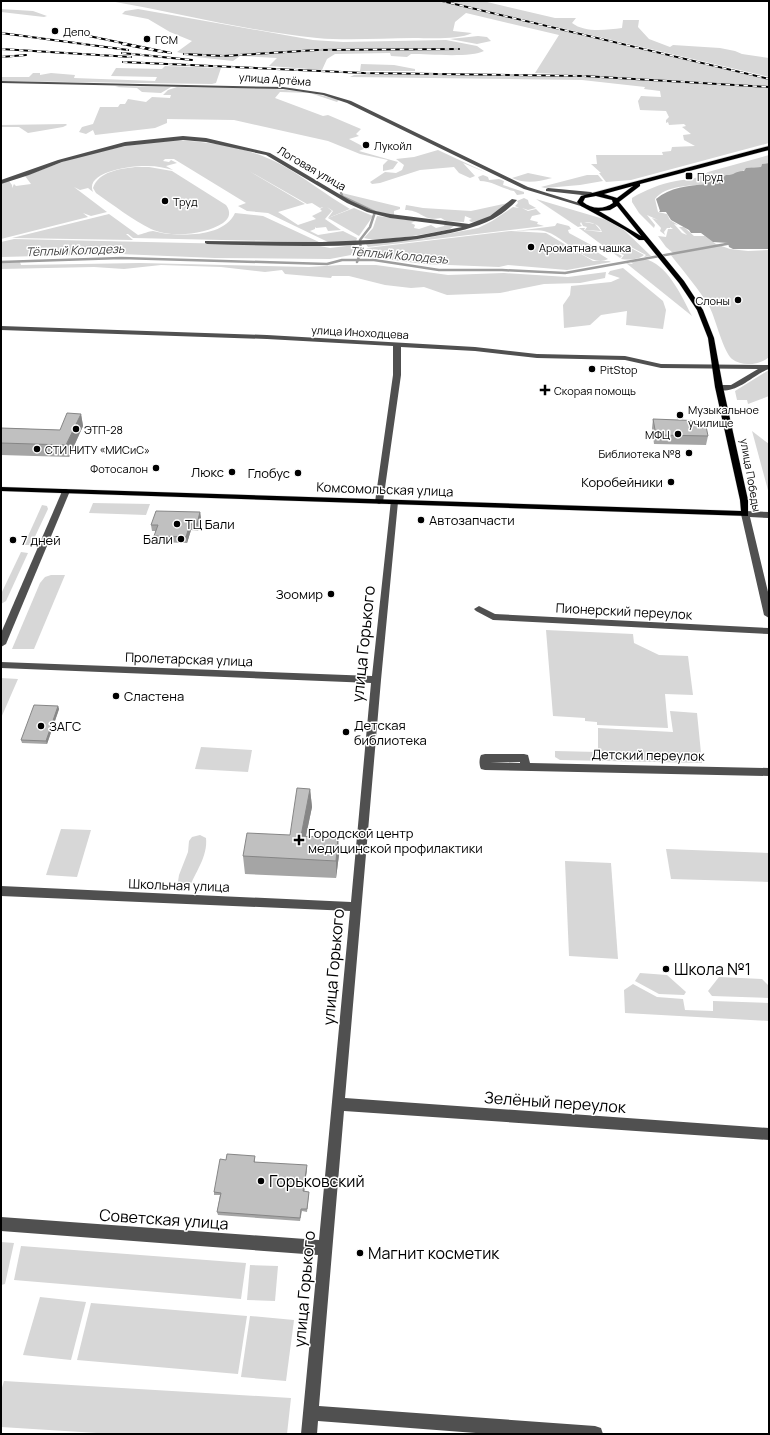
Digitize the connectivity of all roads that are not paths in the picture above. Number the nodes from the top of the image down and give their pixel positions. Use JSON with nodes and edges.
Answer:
{"nodes":[{"id":1,"x":1,"y":82,"type":"edge"},
{"id":2,"x":769,"y":148,"type":"edge"},
{"id":3,"x":1,"y":182,"type":"edge"},
{"id":4,"x":641,"y":183,"type":"junction"},
{"id":5,"x":526,"y":188,"type":"junction"},
{"id":6,"x":594,"y":194,"type":"junction"},
{"id":7,"x":514,"y":200,"type":"dead end"},
{"id":8,"x":616,"y":202,"type":"junction"},
{"id":9,"x":586,"y":206,"type":"junction"},
{"id":10,"x":472,"y":226,"type":"junction"},
{"id":11,"x":207,"y":242,"type":"dead end"},
{"id":12,"x":656,"y":252,"type":"junction"},
{"id":13,"x":1,"y":328,"type":"edge"},
{"id":14,"x":397,"y":345,"type":"junction"},
{"id":15,"x":717,"y":367,"type":"junction"},
{"id":16,"x":767,"y":367,"type":"edge"},
{"id":17,"x":719,"y":387,"type":"junction"},
{"id":18,"x":1,"y":489,"type":"edge"},
{"id":19,"x":66,"y":491,"type":"junction"},
{"id":20,"x":379,"y":502,"type":"junction"},
{"id":21,"x":394,"y":502,"type":"junction"},
{"id":22,"x":745,"y":514,"type":"junction"},
{"id":23,"x":769,"y":515,"type":"edge"},
{"id":24,"x":479,"y":609,"type":"dead end"},
{"id":25,"x":769,"y":614,"type":"edge"},
{"id":26,"x":769,"y":631,"type":"edge"},
{"id":27,"x":1,"y":644,"type":"edge"},
{"id":28,"x":1,"y":665,"type":"edge"},
{"id":29,"x":376,"y":680,"type":"junction"},
{"id":30,"x":526,"y":766,"type":"dead end"},
{"id":31,"x":769,"y":772,"type":"edge"},
{"id":32,"x":1,"y":891,"type":"edge"},
{"id":33,"x":356,"y":906,"type":"junction"},
{"id":34,"x":338,"y":1104,"type":"junction"},
{"id":35,"x":769,"y":1134,"type":"edge"},
{"id":36,"x":1,"y":1224,"type":"edge"},
{"id":37,"x":325,"y":1248,"type":"junction"},
{"id":38,"x":311,"y":1413,"type":"junction"},
{"id":39,"x":309,"y":1434,"type":"edge"},
{"id":40,"x":595,"y":1434,"type":"edge"}],
"edges":[{"from":1,"to":5,"type":"street","name":"улица Артёма"},
{"from":2,"to":4,"type":"main road"},
{"from":3,"to":10,"type":"street","name":"Логовая улица"},
{"from":4,"to":6,"type":"main road"},
{"from":4,"to":8,"type":"main road"},
{"from":5,"to":6,"type":"street"},
{"from":5,"to":9,"type":"street"},
{"from":6,"to":8,"type":"main road"},
{"from":6,"to":9,"type":"main road"},
{"from":7,"to":10,"type":"street"},
{"from":8,"to":9,"type":"main road"},
{"from":8,"to":12,"type":"main road","name":"улица Победы"},
{"from":9,"to":12,"type":"main road"},
{"from":10,"to":11,"type":"street"},
{"from":12,"to":15,"type":"main road","name":"улица Победы"},
{"from":13,"to":14,"type":"street","name":"улица Иноходцева"},
{"from":14,"to":15,"type":"street","name":"улица Иноходцева"},
{"from":14,"to":20,"type":"street"},
{"from":15,"to":16,"type":"street","name":"улица Иноходцева"},
{"from":15,"to":17,"type":"main road","name":"улица Победы"},
{"from":16,"to":17,"type":"street"},
{"from":17,"to":22,"type":"main road","name":"улица Победы"},
{"from":18,"to":19,"type":"main road","name":"Комсомольская улица"},
{"from":19,"to":20,"type":"main road","name":"Комсомольская улица"},
{"from":19,"to":27,"type":"street"},
{"from":20,"to":21,"type":"main road","name":"Комсомольская улица"},
{"from":21,"to":22,"type":"main road","name":"Комсомольская улица"},
{"from":21,"to":29,"type":"street","name":"улица Горького"},
{"from":22,"to":23,"type":"street","name":"Комсомольская улица"},
{"from":22,"to":25,"type":"street","name":"улица Победы"},
{"from":24,"to":26,"type":"street","name":"Пионерский переулок"},
{"from":28,"to":29,"type":"street","name":"Пролетарская улица"},
{"from":29,"to":33,"type":"street","name":"улица Горького"},
{"from":30,"to":31,"type":"street","name":"Детский переулок"},
{"from":32,"to":33,"type":"street","name":"Школьная улица"},
{"from":33,"to":34,"type":"street","name":"улица Горького"},
{"from":34,"to":35,"type":"street","name":"Зелёный переулок"},
{"from":34,"to":37,"type":"street","name":"улица Горького"},
{"from":36,"to":37,"type":"street","name":"Советская улица"},
{"from":37,"to":38,"type":"street","name":"улица Горького"},
{"from":38,"to":39,"type":"street","name":"улица Горького"},
{"from":38,"to":40,"type":"street"}]}
